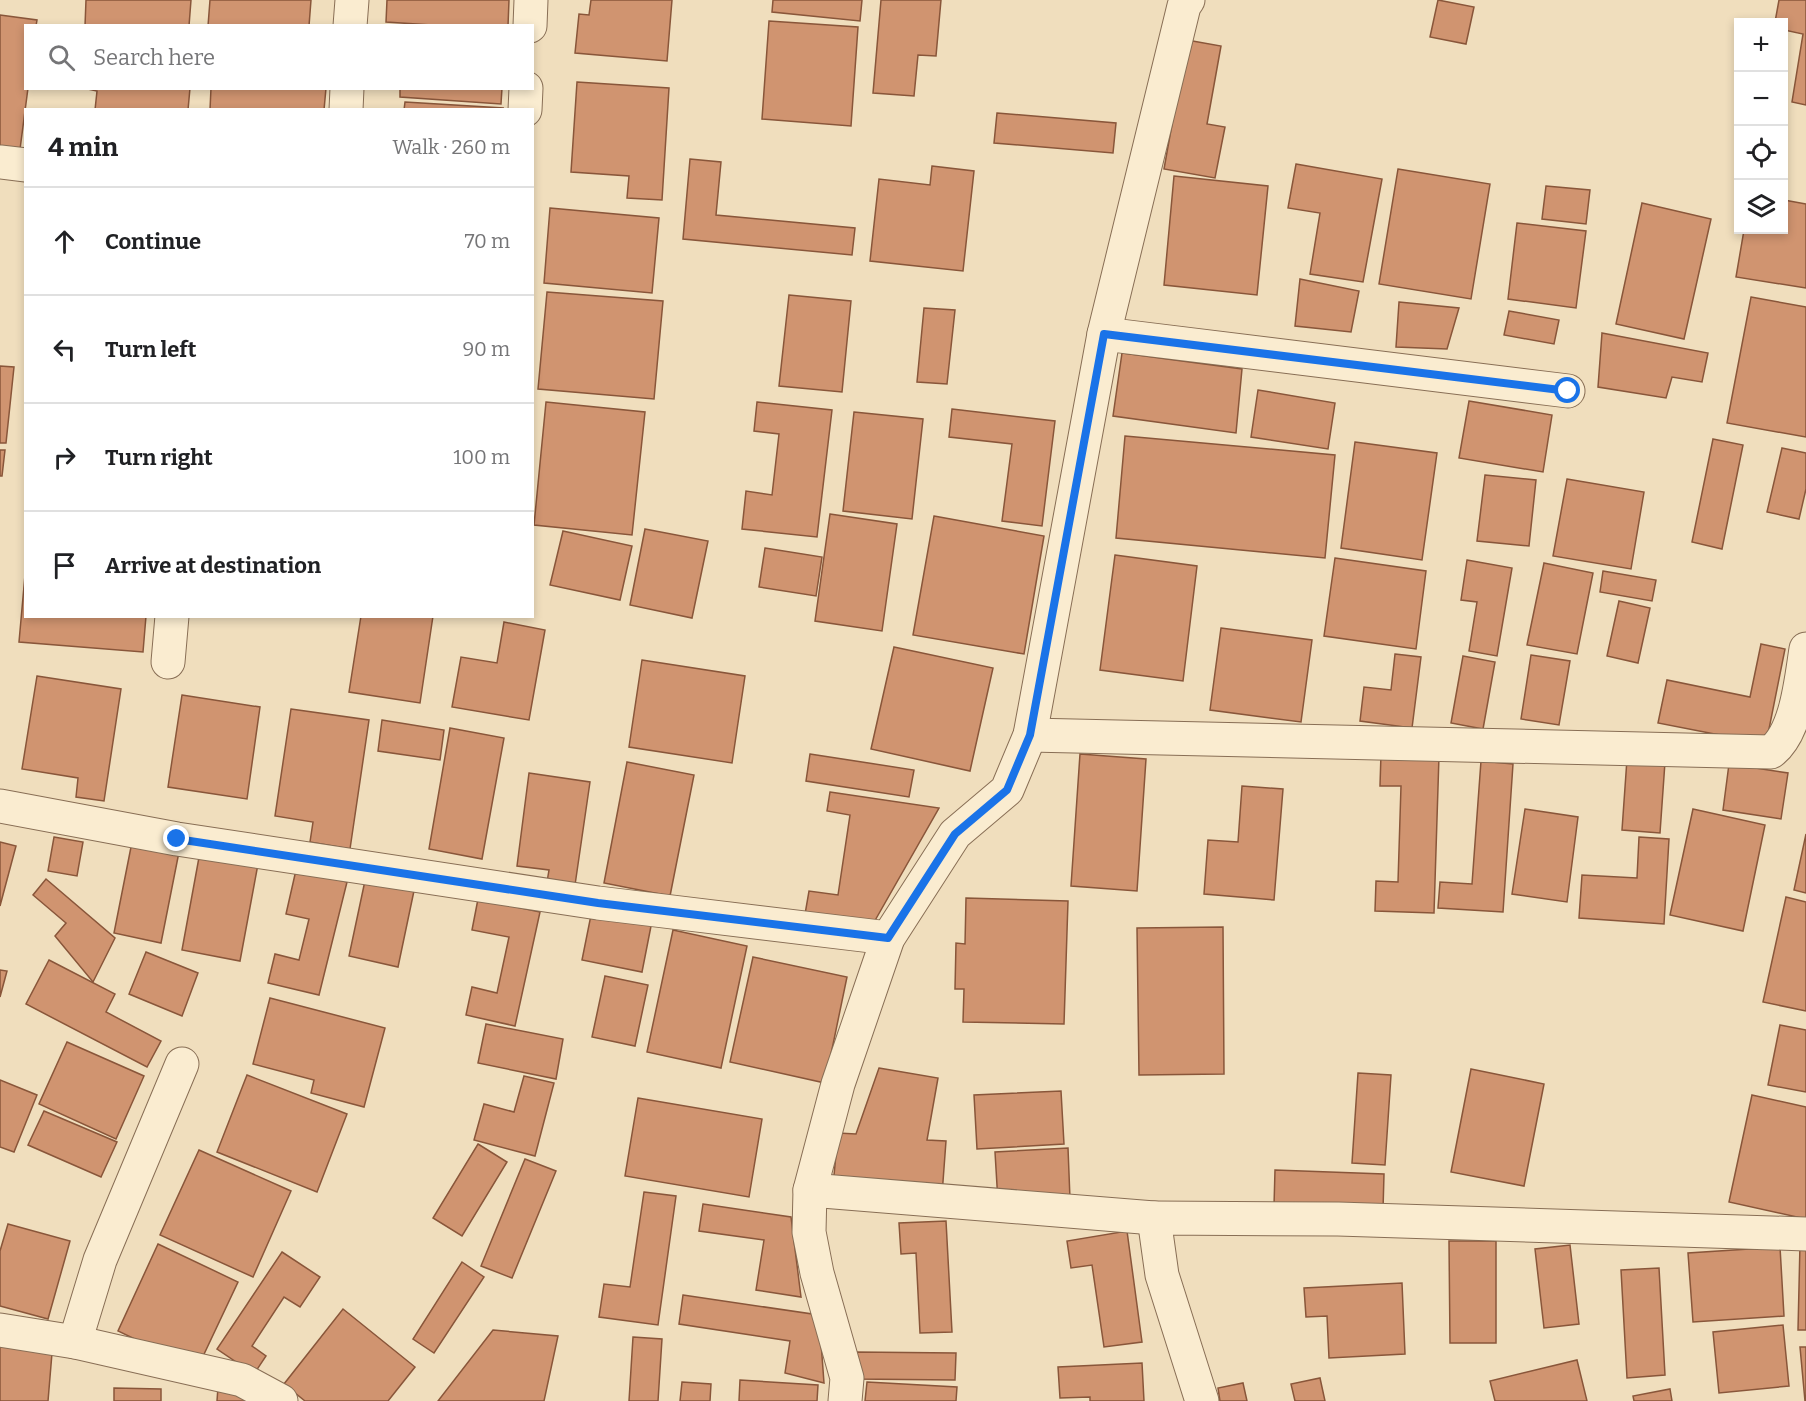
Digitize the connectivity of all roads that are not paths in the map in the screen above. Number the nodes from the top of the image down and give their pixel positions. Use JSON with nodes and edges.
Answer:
{"nodes":[{"id":1,"x":352,"y":0,"type":"edge"},
{"id":2,"x":531,"y":0,"type":"edge"},
{"id":3,"x":1188,"y":0,"type":"edge"},
{"id":4,"x":350,"y":24,"type":"edge"},
{"id":5,"x":530,"y":24,"type":"edge"},
{"id":6,"x":347,"y":90,"type":"edge"},
{"id":7,"x":526,"y":90,"type":"edge"},
{"id":8,"x":346,"y":108,"type":"edge"},
{"id":9,"x":525,"y":108,"type":"edge"},
{"id":10,"x":0,"y":162,"type":"edge"},
{"id":11,"x":24,"y":165,"type":"edge"},
{"id":12,"x":1104,"y":334,"type":"junction"},
{"id":13,"x":1568,"y":391,"type":"dead end"},
{"id":14,"x":172,"y":618,"type":"edge"},
{"id":15,"x":1806,"y":649,"type":"edge"},
{"id":16,"x":168,"y":662,"type":"dead end"},
{"id":17,"x":1030,"y":735,"type":"junction"},
{"id":18,"x":0,"y":806,"type":"edge"},
{"id":19,"x":888,"y":938,"type":"junction"},
{"id":20,"x":182,"y":1064,"type":"dead end"},
{"id":21,"x":810,"y":1190,"type":"junction"},
{"id":22,"x":1154,"y":1218,"type":"junction"},
{"id":23,"x":1806,"y":1234,"type":"edge"},
{"id":24,"x":0,"y":1330,"type":"edge"},
{"id":25,"x":75,"y":1342,"type":"junction"},
{"id":26,"x":281,"y":1401,"type":"edge"},
{"id":27,"x":845,"y":1401,"type":"edge"},
{"id":28,"x":1202,"y":1401,"type":"edge"}],
"edges":[{"from":1,"to":4,"type":"street"},
{"from":2,"to":5,"type":"street"},
{"from":3,"to":12,"type":"street"},
{"from":6,"to":8,"type":"street"},
{"from":7,"to":9,"type":"street"},
{"from":10,"to":11,"type":"street"},
{"from":12,"to":13,"type":"street"},
{"from":12,"to":17,"type":"street"},
{"from":14,"to":16,"type":"street"},
{"from":15,"to":17,"type":"street"},
{"from":17,"to":19,"type":"street"},
{"from":18,"to":19,"type":"street"},
{"from":19,"to":21,"type":"street"},
{"from":20,"to":25,"type":"street"},
{"from":21,"to":22,"type":"street"},
{"from":21,"to":27,"type":"street"},
{"from":22,"to":23,"type":"street"},
{"from":22,"to":28,"type":"street"},
{"from":24,"to":25,"type":"street"},
{"from":25,"to":26,"type":"street"}]}
